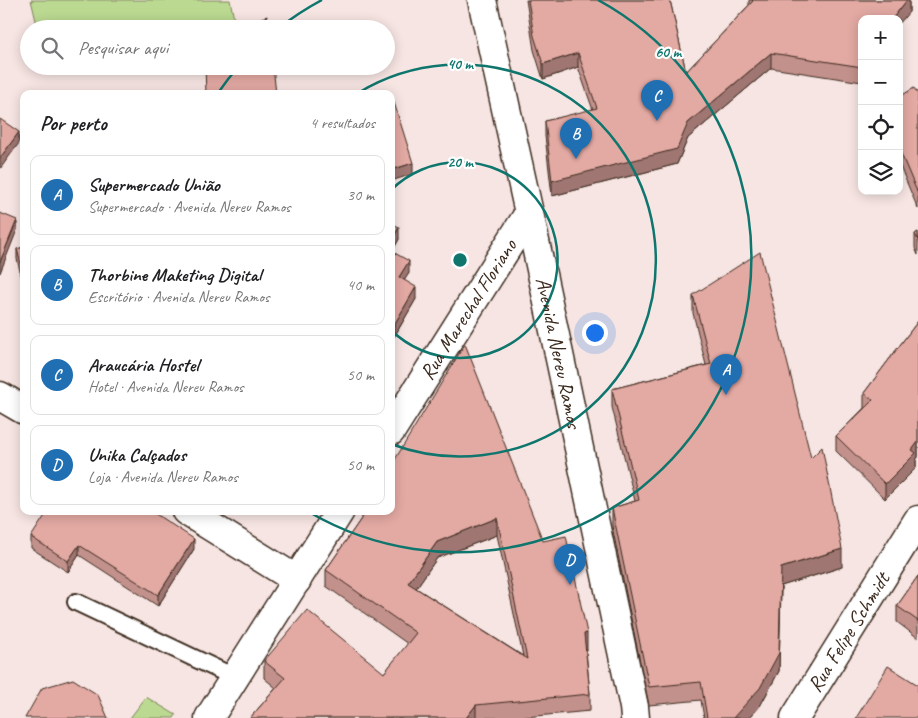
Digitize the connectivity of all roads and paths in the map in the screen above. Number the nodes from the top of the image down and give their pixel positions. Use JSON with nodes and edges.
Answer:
{"nodes":[{"id":1,"x":482,"y":0,"type":"edge"},
{"id":2,"x":529,"y":214,"type":"junction"},
{"id":3,"x":0,"y":396,"type":"edge"},
{"id":4,"x":20,"y":408,"type":"edge"},
{"id":5,"x":395,"y":425,"type":"edge"},
{"id":6,"x":192,"y":515,"type":"edge"},
{"id":7,"x":338,"y":515,"type":"edge"},
{"id":8,"x":918,"y":520,"type":"edge"},
{"id":9,"x":297,"y":580,"type":"junction"},
{"id":10,"x":76,"y":602,"type":"dead end"},
{"id":11,"x":234,"y":677,"type":"junction"},
{"id":12,"x":636,"y":714,"type":"edge"},
{"id":13,"x":209,"y":718,"type":"edge"},
{"id":14,"x":795,"y":718,"type":"edge"}],
"edges":[{"from":1,"to":2,"type":"street","name":"Avenida Nereu Ramos"},
{"from":2,"to":5,"type":"street","name":"Rua Marechal Floriano"},
{"from":2,"to":12,"type":"street","name":"Avenida Nereu Ramos"},
{"from":3,"to":4,"type":"street"},
{"from":6,"to":9,"type":"street"},
{"from":7,"to":9,"type":"street"},
{"from":8,"to":14,"type":"street","name":"Rua Felipe Schmidt"},
{"from":9,"to":11,"type":"street"},
{"from":10,"to":11,"type":"lane"},
{"from":11,"to":13,"type":"street"}]}
